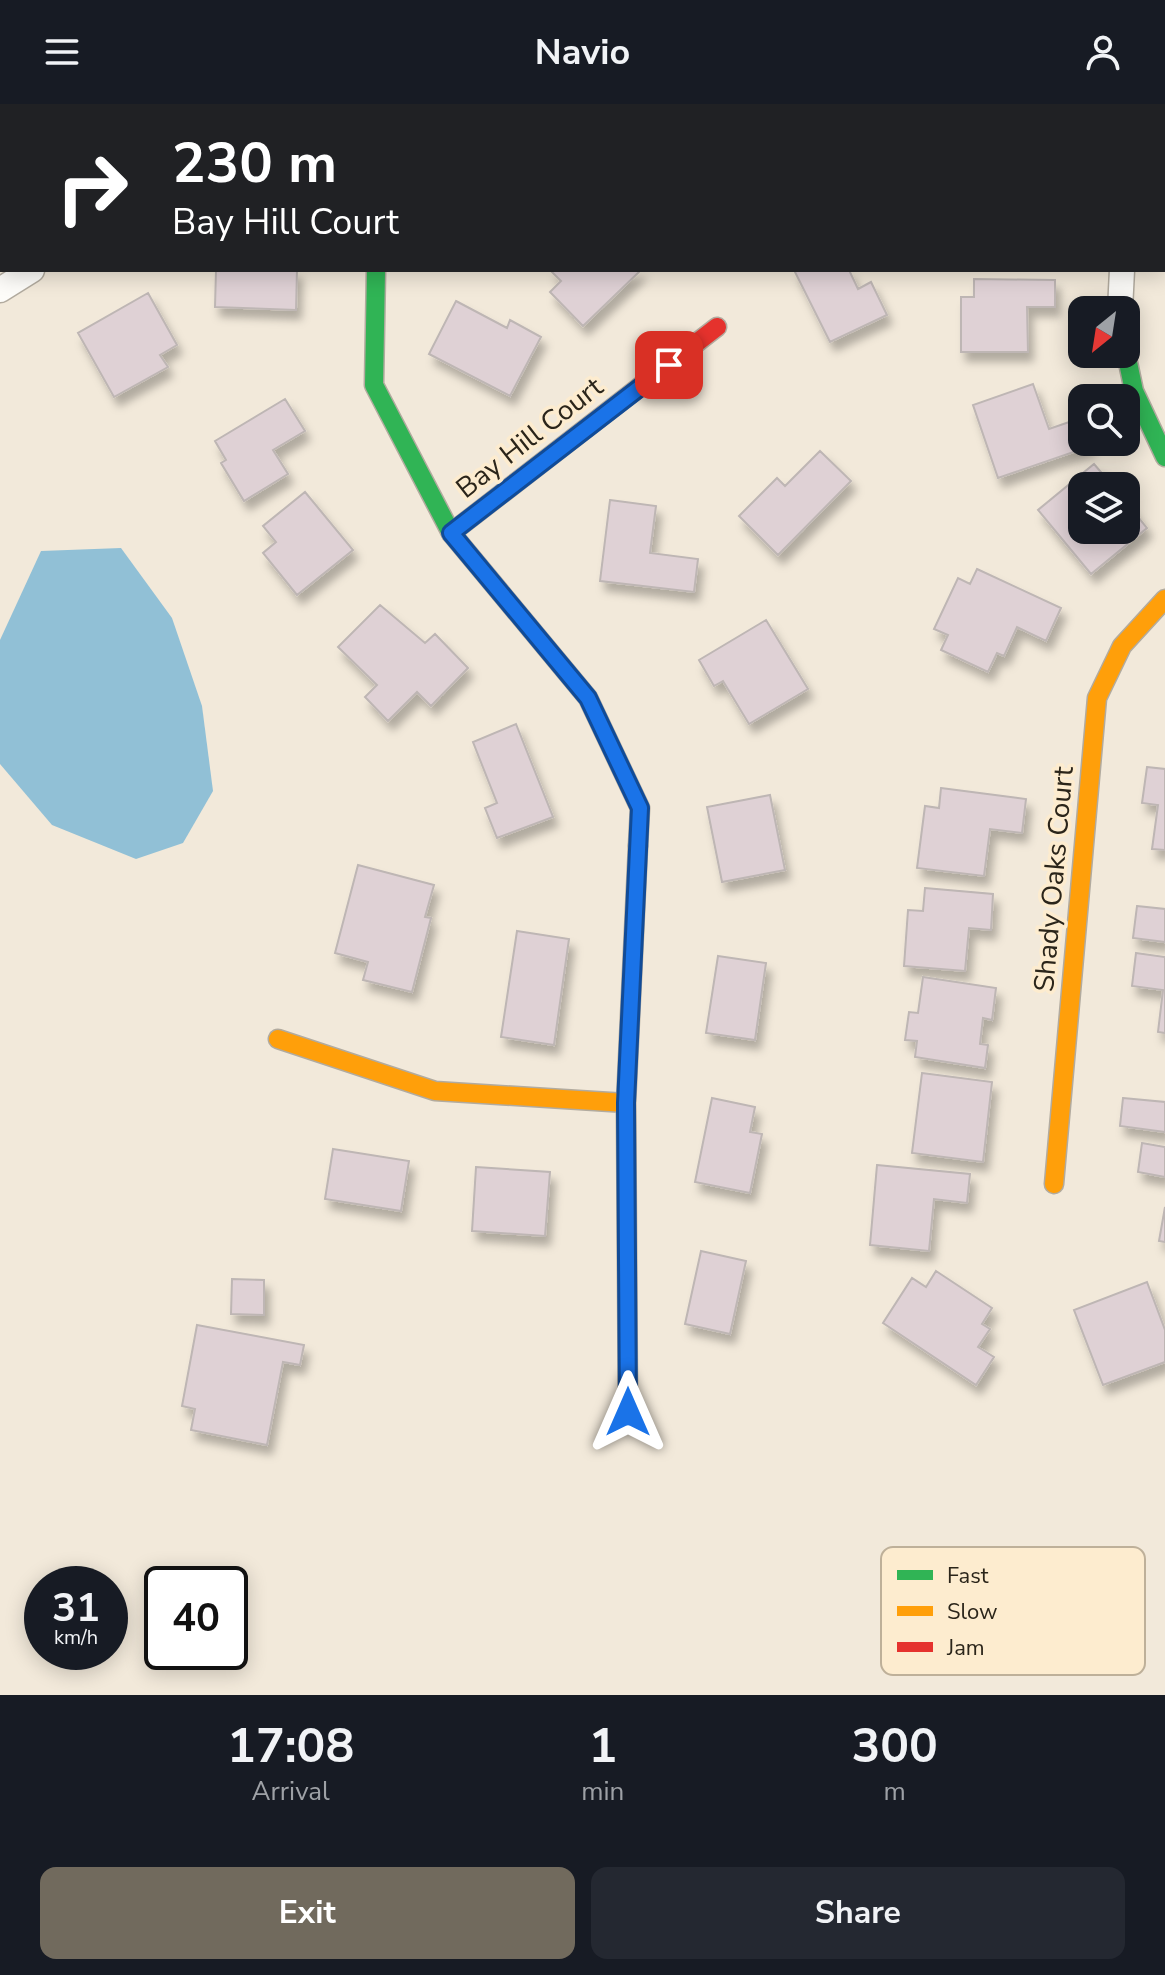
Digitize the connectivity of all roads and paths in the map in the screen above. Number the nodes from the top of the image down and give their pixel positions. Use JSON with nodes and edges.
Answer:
{"nodes":[{"id":1,"x":29,"y":272,"type":"edge"},
{"id":2,"x":376,"y":272,"type":"edge"},
{"id":3,"x":1122,"y":272,"type":"edge"},
{"id":4,"x":0,"y":290,"type":"edge"},
{"id":5,"x":1121,"y":296,"type":"edge"},
{"id":6,"x":717,"y":327,"type":"dead end"},
{"id":7,"x":1129,"y":368,"type":"edge"},
{"id":8,"x":1165,"y":457,"type":"edge"},
{"id":9,"x":451,"y":533,"type":"junction"},
{"id":10,"x":1165,"y":599,"type":"edge"},
{"id":11,"x":278,"y":1039,"type":"dead end"},
{"id":12,"x":626,"y":1103,"type":"junction"},
{"id":13,"x":1054,"y":1184,"type":"dead end"},
{"id":14,"x":628,"y":1412,"type":"dead end"}],
"edges":[{"from":1,"to":4,"type":"street"},
{"from":2,"to":9,"type":"street"},
{"from":3,"to":5,"type":"street"},
{"from":6,"to":9,"type":"street","name":"Bay Hill Court"},
{"from":7,"to":8,"type":"street"},
{"from":9,"to":12,"type":"street"},
{"from":10,"to":13,"type":"street","name":"Shady Oaks Court"},
{"from":11,"to":12,"type":"street"},
{"from":12,"to":14,"type":"street"}]}
